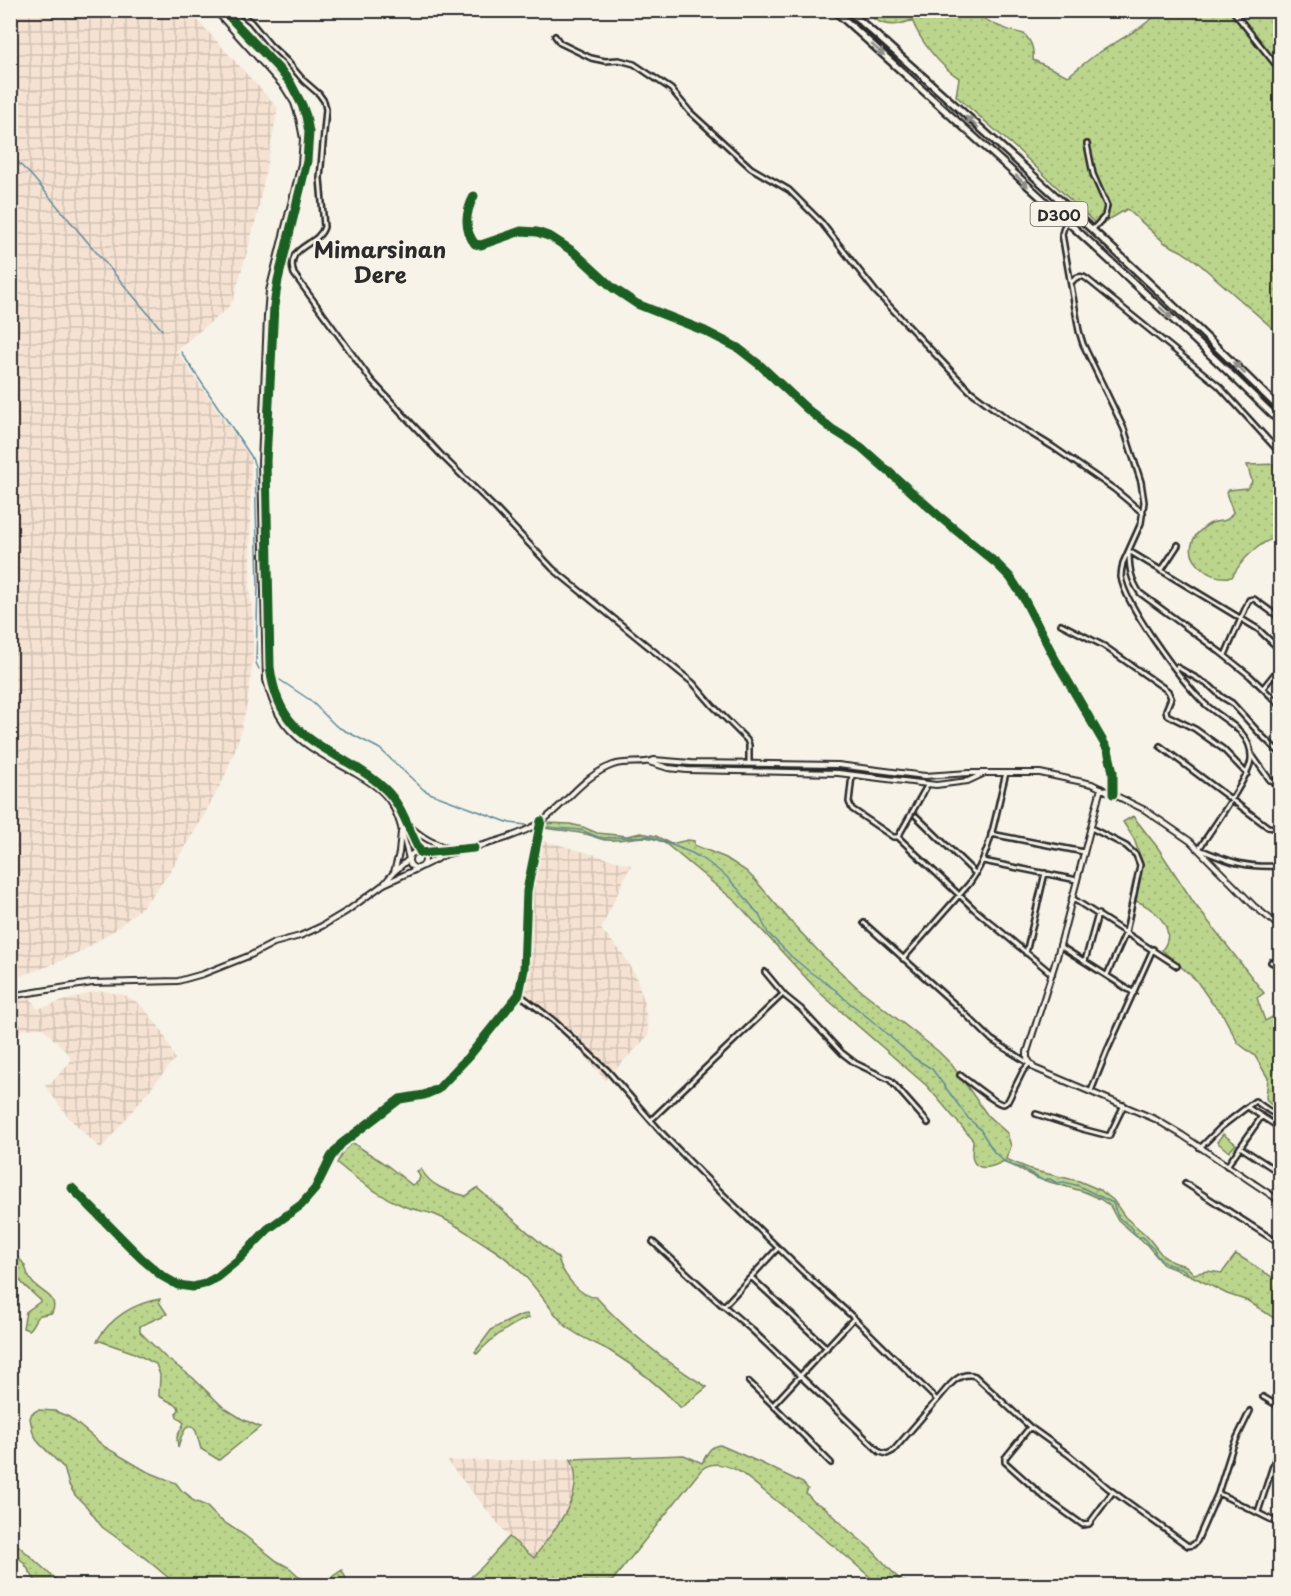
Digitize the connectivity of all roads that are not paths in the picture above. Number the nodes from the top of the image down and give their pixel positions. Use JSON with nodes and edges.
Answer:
{"nodes":[{"id":1,"x":214,"y":10,"type":"edge"},
{"id":2,"x":223,"y":10,"type":"edge"},
{"id":3,"x":236,"y":10,"type":"edge"},
{"id":4,"x":834,"y":10,"type":"edge"},
{"id":5,"x":848,"y":10,"type":"edge"},
{"id":6,"x":1232,"y":10,"type":"edge"},
{"id":7,"x":555,"y":36,"type":"dead end"},
{"id":8,"x":1281,"y":70,"type":"edge"},
{"id":9,"x":1087,"y":144,"type":"dead end"},
{"id":10,"x":474,"y":196,"type":"dead end"},
{"id":11,"x":1067,"y":221,"type":"junction"},
{"id":12,"x":1092,"y":231,"type":"junction"},
{"id":13,"x":1071,"y":283,"type":"junction"},
{"id":14,"x":1281,"y":409,"type":"edge"},
{"id":15,"x":1281,"y":422,"type":"edge"},
{"id":16,"x":1281,"y":453,"type":"edge"},
{"id":17,"x":1143,"y":513,"type":"junction"},
{"id":18,"x":1178,"y":545,"type":"dead end"},
{"id":19,"x":1129,"y":550,"type":"junction"},
{"id":20,"x":1161,"y":571,"type":"junction"},
{"id":21,"x":1281,"y":618,"type":"edge"},
{"id":22,"x":1240,"y":619,"type":"junction"},
{"id":23,"x":1061,"y":624,"type":"dead end"},
{"id":24,"x":1281,"y":650,"type":"edge"},
{"id":25,"x":1225,"y":656,"type":"junction"},
{"id":26,"x":1173,"y":666,"type":"junction"},
{"id":27,"x":1281,"y":667,"type":"edge"},
{"id":28,"x":1263,"y":688,"type":"junction"},
{"id":29,"x":1281,"y":705,"type":"edge"},
{"id":30,"x":1160,"y":746,"type":"dead end"},
{"id":31,"x":1251,"y":753,"type":"junction"},
{"id":32,"x":1281,"y":753,"type":"edge"},
{"id":33,"x":649,"y":762,"type":"junction"},
{"id":34,"x":749,"y":764,"type":"junction"},
{"id":35,"x":1006,"y":772,"type":"junction"},
{"id":36,"x":983,"y":774,"type":"junction"},
{"id":37,"x":1247,"y":774,"type":"junction"},
{"id":38,"x":852,"y":775,"type":"junction"},
{"id":39,"x":928,"y":784,"type":"junction"},
{"id":40,"x":1281,"y":786,"type":"edge"},
{"id":41,"x":1101,"y":788,"type":"junction"},
{"id":42,"x":1113,"y":794,"type":"junction"},
{"id":43,"x":1232,"y":798,"type":"junction"},
{"id":44,"x":916,"y":816,"type":"dead end"},
{"id":45,"x":405,"y":820,"type":"junction"},
{"id":46,"x":541,"y":821,"type":"junction"},
{"id":47,"x":401,"y":828,"type":"junction"},
{"id":48,"x":1090,"y":828,"type":"junction"},
{"id":49,"x":1281,"y":829,"type":"edge"},
{"id":50,"x":991,"y":834,"type":"junction"},
{"id":51,"x":898,"y":837,"type":"junction"},
{"id":52,"x":474,"y":848,"type":"junction"},
{"id":53,"x":1198,"y":849,"type":"junction"},
{"id":54,"x":454,"y":850,"type":"junction"},
{"id":55,"x":1084,"y":852,"type":"junction"},
{"id":56,"x":421,"y":853,"type":"junction"},
{"id":57,"x":408,"y":859,"type":"junction"},
{"id":58,"x":983,"y":861,"type":"junction"},
{"id":59,"x":1281,"y":866,"type":"edge"},
{"id":60,"x":420,"y":868,"type":"junction"},
{"id":61,"x":394,"y":872,"type":"junction"},
{"id":62,"x":1045,"y":873,"type":"junction"},
{"id":63,"x":976,"y":874,"type":"junction"},
{"id":64,"x":1077,"y":880,"type":"junction"},
{"id":65,"x":384,"y":884,"type":"junction"},
{"id":66,"x":959,"y":896,"type":"junction"},
{"id":67,"x":1072,"y":898,"type":"junction"},
{"id":68,"x":1098,"y":914,"type":"junction"},
{"id":69,"x":864,"y":923,"type":"dead end"},
{"id":70,"x":1281,"y":927,"type":"edge"},
{"id":71,"x":1126,"y":932,"type":"junction"},
{"id":72,"x":1060,"y":946,"type":"junction"},
{"id":73,"x":1153,"y":949,"type":"junction"},
{"id":74,"x":1026,"y":953,"type":"junction"},
{"id":75,"x":903,"y":959,"type":"junction"},
{"id":76,"x":1085,"y":961,"type":"junction"},
{"id":77,"x":1271,"y":962,"type":"dead end"},
{"id":78,"x":1177,"y":966,"type":"dead end"},
{"id":79,"x":1281,"y":966,"type":"edge"},
{"id":80,"x":765,"y":972,"type":"dead end"},
{"id":81,"x":1052,"y":974,"type":"junction"},
{"id":82,"x":1107,"y":975,"type":"junction"},
{"id":83,"x":1134,"y":993,"type":"junction"},
{"id":84,"x":519,"y":994,"type":"junction"},
{"id":85,"x":783,"y":994,"type":"junction"},
{"id":86,"x":10,"y":996,"type":"edge"},
{"id":87,"x":1030,"y":1064,"type":"junction"},
{"id":88,"x":960,"y":1075,"type":"dead end"},
{"id":89,"x":1091,"y":1091,"type":"junction"},
{"id":90,"x":1124,"y":1105,"type":"junction"},
{"id":91,"x":1247,"y":1107,"type":"junction"},
{"id":92,"x":1036,"y":1114,"type":"dead end"},
{"id":93,"x":1281,"y":1114,"type":"edge"},
{"id":94,"x":1262,"y":1116,"type":"junction"},
{"id":95,"x":651,"y":1120,"type":"junction"},
{"id":96,"x":928,"y":1123,"type":"dead end"},
{"id":97,"x":1281,"y":1128,"type":"edge"},
{"id":98,"x":1240,"y":1147,"type":"junction"},
{"id":99,"x":1200,"y":1148,"type":"junction"},
{"id":100,"x":1227,"y":1166,"type":"junction"},
{"id":101,"x":1281,"y":1173,"type":"edge"},
{"id":102,"x":1185,"y":1183,"type":"dead end"},
{"id":103,"x":72,"y":1188,"type":"dead end"},
{"id":104,"x":1281,"y":1190,"type":"edge"},
{"id":105,"x":1275,"y":1198,"type":"junction"},
{"id":106,"x":1281,"y":1201,"type":"edge"},
{"id":107,"x":653,"y":1242,"type":"dead end"},
{"id":108,"x":1281,"y":1244,"type":"edge"},
{"id":109,"x":778,"y":1248,"type":"junction"},
{"id":110,"x":751,"y":1277,"type":"junction"},
{"id":111,"x":724,"y":1306,"type":"junction"},
{"id":112,"x":854,"y":1318,"type":"junction"},
{"id":113,"x":827,"y":1348,"type":"junction"},
{"id":114,"x":800,"y":1375,"type":"junction"},
{"id":115,"x":749,"y":1382,"type":"dead end"},
{"id":116,"x":1263,"y":1397,"type":"dead end"},
{"id":117,"x":937,"y":1400,"type":"junction"},
{"id":118,"x":773,"y":1405,"type":"junction"},
{"id":119,"x":1281,"y":1407,"type":"edge"},
{"id":120,"x":1250,"y":1411,"type":"dead end"},
{"id":121,"x":1030,"y":1427,"type":"junction"},
{"id":122,"x":1281,"y":1444,"type":"edge"},
{"id":123,"x":831,"y":1463,"type":"dead end"},
{"id":124,"x":1113,"y":1492,"type":"junction"},
{"id":125,"x":1218,"y":1493,"type":"junction"},
{"id":126,"x":1258,"y":1512,"type":"junction"},
{"id":127,"x":1281,"y":1524,"type":"edge"}],
"edges":[{"from":1,"to":47,"type":"street"},
{"from":2,"to":45,"type":"street"},
{"from":3,"to":34,"type":"street"},
{"from":4,"to":11,"type":"highway","number":"D300","one_way":true},
{"from":12,"to":5,"type":"highway","number":"D300","one_way":true},
{"from":6,"to":8,"type":"street"},
{"from":7,"to":17,"type":"street"},
{"from":9,"to":12,"type":"street"},
{"from":10,"to":42,"type":"street"},
{"from":11,"to":13,"type":"street"},
{"from":11,"to":15,"type":"highway","number":"D300","one_way":true},
{"from":14,"to":12,"type":"highway","number":"D300","one_way":true},
{"from":13,"to":16,"type":"street"},
{"from":13,"to":17,"type":"street"},
{"from":17,"to":19,"type":"street"},
{"from":18,"to":20,"type":"street"},
{"from":19,"to":20,"type":"street"},
{"from":19,"to":25,"type":"street"},
{"from":19,"to":26,"type":"street"},
{"from":20,"to":22,"type":"street"},
{"from":21,"to":22,"type":"street"},
{"from":22,"to":24,"type":"street"},
{"from":22,"to":25,"type":"street"},
{"from":23,"to":37,"type":"street"},
{"from":25,"to":28,"type":"street"},
{"from":26,"to":31,"type":"street"},
{"from":26,"to":32,"type":"street"},
{"from":27,"to":28,"type":"street"},
{"from":28,"to":29,"type":"street"},
{"from":30,"to":43,"type":"street"},
{"from":31,"to":37,"type":"street"},
{"from":31,"to":40,"type":"street"},
{"from":33,"to":34,"type":"street"},
{"from":33,"to":38,"type":"street"},
{"from":33,"to":46,"type":"street"},
{"from":34,"to":36,"type":"street"},
{"from":35,"to":36,"type":"street"},
{"from":35,"to":41,"type":"street"},
{"from":35,"to":50,"type":"street"},
{"from":36,"to":39,"type":"street"},
{"from":37,"to":43,"type":"street"},
{"from":38,"to":39,"type":"street"},
{"from":38,"to":51,"type":"street"},
{"from":39,"to":51,"type":"street"},
{"from":41,"to":42,"type":"street"},
{"from":41,"to":48,"type":"street"},
{"from":42,"to":53,"type":"street"},
{"from":43,"to":49,"type":"street"},
{"from":43,"to":53,"type":"street"},
{"from":44,"to":63,"type":"street"},
{"from":45,"to":54,"type":"street"},
{"from":45,"to":56,"type":"street"},
{"from":46,"to":52,"type":"street"},
{"from":46,"to":84,"type":"street"},
{"from":47,"to":57,"type":"street"},
{"from":47,"to":61,"type":"street"},
{"from":48,"to":55,"type":"street"},
{"from":48,"to":71,"type":"street"},
{"from":50,"to":55,"type":"street"},
{"from":50,"to":58,"type":"street"},
{"from":51,"to":66,"type":"street"},
{"from":52,"to":54,"type":"street"},
{"from":52,"to":60,"type":"street"},
{"from":53,"to":59,"type":"street"},
{"from":53,"to":70,"type":"street"},
{"from":54,"to":56,"type":"street"},
{"from":55,"to":64,"type":"street"},
{"from":56,"to":57,"type":"street"},
{"from":56,"to":60,"type":"street"},
{"from":57,"to":60,"type":"street"},
{"from":57,"to":61,"type":"street"},
{"from":58,"to":62,"type":"street"},
{"from":58,"to":63,"type":"street"},
{"from":60,"to":65,"type":"street"},
{"from":61,"to":65,"type":"street"},
{"from":62,"to":64,"type":"street"},
{"from":62,"to":74,"type":"street"},
{"from":63,"to":66,"type":"street"},
{"from":64,"to":67,"type":"street"},
{"from":65,"to":86,"type":"street"},
{"from":66,"to":74,"type":"street"},
{"from":66,"to":75,"type":"street"},
{"from":67,"to":68,"type":"street"},
{"from":67,"to":72,"type":"street"},
{"from":68,"to":71,"type":"street"},
{"from":68,"to":76,"type":"street"},
{"from":69,"to":75,"type":"street"},
{"from":71,"to":73,"type":"street"},
{"from":71,"to":82,"type":"street"},
{"from":72,"to":76,"type":"street"},
{"from":72,"to":81,"type":"street"},
{"from":73,"to":78,"type":"street"},
{"from":73,"to":83,"type":"street"},
{"from":74,"to":81,"type":"street"},
{"from":75,"to":87,"type":"street"},
{"from":76,"to":82,"type":"street"},
{"from":77,"to":79,"type":"street"},
{"from":80,"to":85,"type":"street"},
{"from":81,"to":87,"type":"street"},
{"from":82,"to":83,"type":"street"},
{"from":83,"to":89,"type":"street"},
{"from":84,"to":95,"type":"street"},
{"from":84,"to":103,"type":"street"},
{"from":85,"to":95,"type":"street"},
{"from":85,"to":96,"type":"street"},
{"from":87,"to":88,"type":"street"},
{"from":87,"to":89,"type":"street"},
{"from":89,"to":90,"type":"street"},
{"from":90,"to":92,"type":"street"},
{"from":90,"to":99,"type":"street"},
{"from":91,"to":93,"type":"street"},
{"from":91,"to":94,"type":"street"},
{"from":91,"to":99,"type":"street"},
{"from":94,"to":97,"type":"street"},
{"from":94,"to":98,"type":"street"},
{"from":95,"to":109,"type":"street"},
{"from":98,"to":100,"type":"street"},
{"from":98,"to":101,"type":"street"},
{"from":99,"to":100,"type":"street"},
{"from":100,"to":105,"type":"street"},
{"from":102,"to":108,"type":"street"},
{"from":104,"to":105,"type":"street"},
{"from":105,"to":106,"type":"street"},
{"from":107,"to":111,"type":"street"},
{"from":109,"to":110,"type":"street"},
{"from":109,"to":112,"type":"street"},
{"from":110,"to":111,"type":"street"},
{"from":110,"to":113,"type":"street"},
{"from":111,"to":114,"type":"street"},
{"from":112,"to":113,"type":"street"},
{"from":112,"to":117,"type":"street"},
{"from":113,"to":114,"type":"street"},
{"from":114,"to":117,"type":"street"},
{"from":114,"to":118,"type":"street"},
{"from":115,"to":118,"type":"street"},
{"from":116,"to":119,"type":"street"},
{"from":117,"to":121,"type":"street"},
{"from":118,"to":123,"type":"street"},
{"from":120,"to":125,"type":"street"},
{"from":121,"to":124,"type":"street"},
{"from":121,"to":124,"type":"street"},
{"from":122,"to":126,"type":"street"},
{"from":124,"to":125,"type":"street"},
{"from":125,"to":126,"type":"street"},
{"from":126,"to":127,"type":"street"}]}
